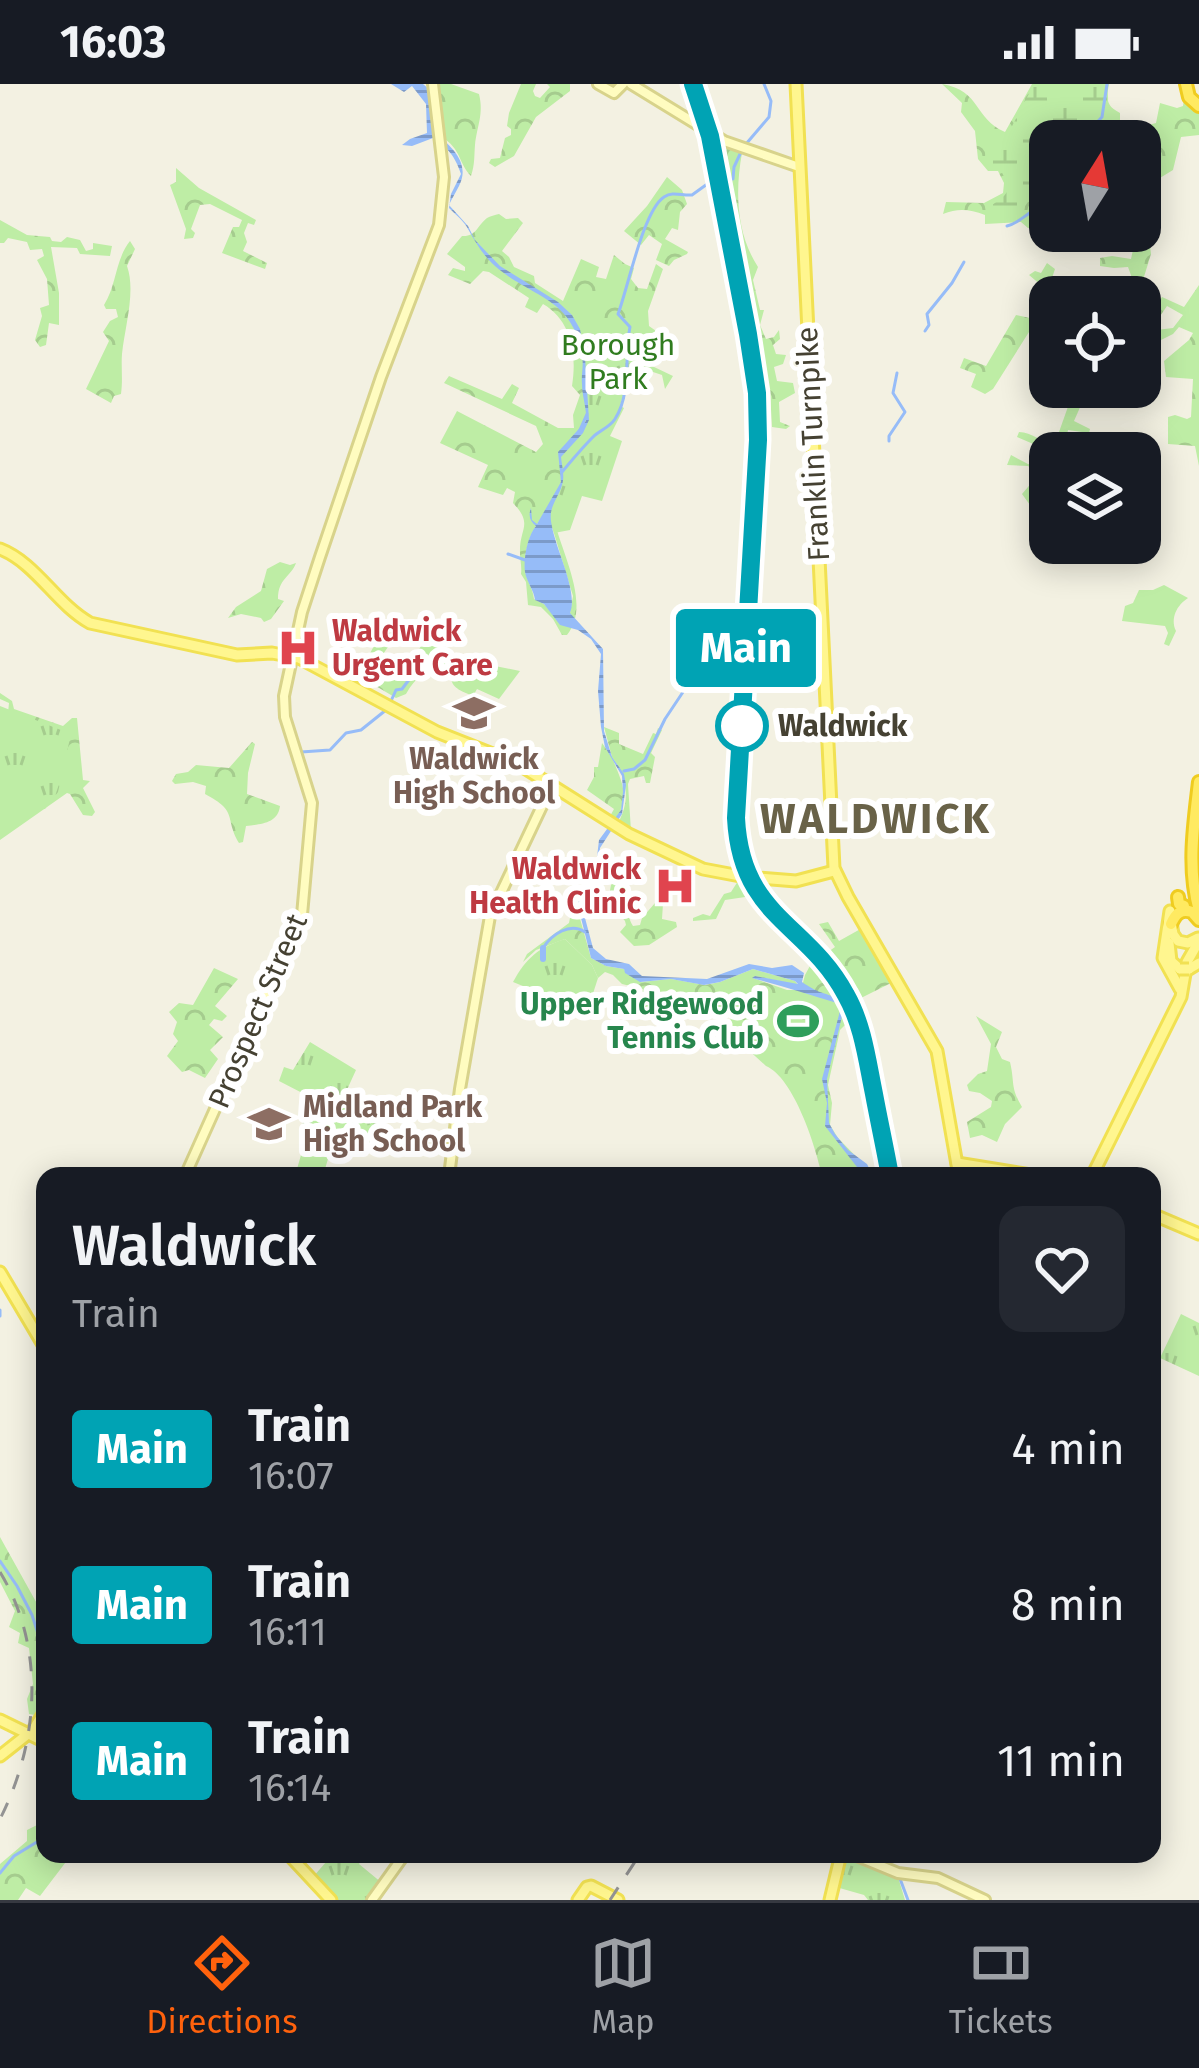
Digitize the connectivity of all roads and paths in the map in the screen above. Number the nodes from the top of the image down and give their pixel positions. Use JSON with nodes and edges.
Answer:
{"nodes":[{"id":1,"x":433,"y":84,"type":"edge"},
{"id":2,"x":598,"y":84,"type":"edge"},
{"id":3,"x":627,"y":84,"type":"edge"},
{"id":4,"x":796,"y":84,"type":"edge"},
{"id":5,"x":1188,"y":84,"type":"edge"},
{"id":6,"x":1199,"y":104,"type":"edge"},
{"id":7,"x":799,"y":167,"type":"junction"},
{"id":8,"x":0,"y":549,"type":"edge"},
{"id":9,"x":292,"y":656,"type":"junction"},
{"id":10,"x":1199,"y":782,"type":"edge"},
{"id":11,"x":552,"y":785,"type":"junction"},
{"id":12,"x":1197,"y":848,"type":"edge"},
{"id":13,"x":834,"y":871,"type":"junction"},
{"id":14,"x":1199,"y":888,"type":"edge"},
{"id":15,"x":1174,"y":911,"type":"junction"},
{"id":16,"x":1199,"y":915,"type":"edge"},
{"id":17,"x":1199,"y":939,"type":"edge"},
{"id":18,"x":1186,"y":974,"type":"edge"},
{"id":19,"x":957,"y":1163,"type":"junction"},
{"id":20,"x":189,"y":1167,"type":"edge"},
{"id":21,"x":450,"y":1167,"type":"edge"},
{"id":22,"x":958,"y":1167,"type":"edge"},
{"id":23,"x":982,"y":1167,"type":"edge"},
{"id":24,"x":1096,"y":1167,"type":"edge"},
{"id":25,"x":1161,"y":1218,"type":"edge"},
{"id":26,"x":1199,"y":1234,"type":"edge"},
{"id":27,"x":0,"y":1272,"type":"edge"},
{"id":28,"x":36,"y":1333,"type":"edge"},
{"id":29,"x":0,"y":1720,"type":"edge"},
{"id":30,"x":36,"y":1726,"type":"edge"},
{"id":31,"x":29,"y":1734,"type":"junction"},
{"id":32,"x":36,"y":1738,"type":"edge"},
{"id":33,"x":0,"y":1756,"type":"edge"},
{"id":34,"x":297,"y":1863,"type":"edge"},
{"id":35,"x":399,"y":1863,"type":"edge"},
{"id":36,"x":839,"y":1863,"type":"edge"},
{"id":37,"x":875,"y":1863,"type":"edge"},
{"id":38,"x":332,"y":1900,"type":"edge"},
{"id":39,"x":373,"y":1900,"type":"edge"},
{"id":40,"x":579,"y":1900,"type":"edge"},
{"id":41,"x":616,"y":1900,"type":"edge"},
{"id":42,"x":830,"y":1900,"type":"edge"},
{"id":43,"x":986,"y":1900,"type":"edge"}],
"edges":[{"from":1,"to":9,"type":"main road","name":"Prospect Street"},
{"from":2,"to":3,"type":"main road"},
{"from":3,"to":7,"type":"main road"},
{"from":4,"to":7,"type":"main road","name":"Franklin Turnpike"},
{"from":5,"to":6,"type":"highway"},
{"from":7,"to":13,"type":"main road","name":"Franklin Turnpike"},
{"from":8,"to":9,"type":"main road"},
{"from":9,"to":11,"type":"main road"},
{"from":9,"to":20,"type":"main road","name":"Prospect Street"},
{"from":10,"to":12,"type":"highway"},
{"from":11,"to":13,"type":"main road","bridge":true},
{"from":11,"to":21,"type":"main road"},
{"from":12,"to":14,"type":"highway"},
{"from":12,"to":15,"type":"highway"},
{"from":12,"to":16,"type":"highway"},
{"from":13,"to":19,"type":"main road","name":"Franklin Turnpike"},
{"from":15,"to":16,"type":"highway"},
{"from":15,"to":17,"type":"main road"},
{"from":15,"to":18,"type":"main road"},
{"from":17,"to":18,"type":"main road"},
{"from":18,"to":24,"type":"main road"},
{"from":19,"to":22,"type":"main road","name":"Franklin Turnpike"},
{"from":19,"to":23,"type":"main road"},
{"from":25,"to":26,"type":"main road"},
{"from":27,"to":28,"type":"main road"},
{"from":29,"to":31,"type":"main road"},
{"from":30,"to":31,"type":"main road"},
{"from":31,"to":32,"type":"main road"},
{"from":31,"to":33,"type":"main road"},
{"from":34,"to":38,"type":"main road"},
{"from":35,"to":39,"type":"main road"},
{"from":36,"to":42,"type":"main road"},
{"from":37,"to":43,"type":"main road"},
{"from":40,"to":41,"type":"main road"}]}
